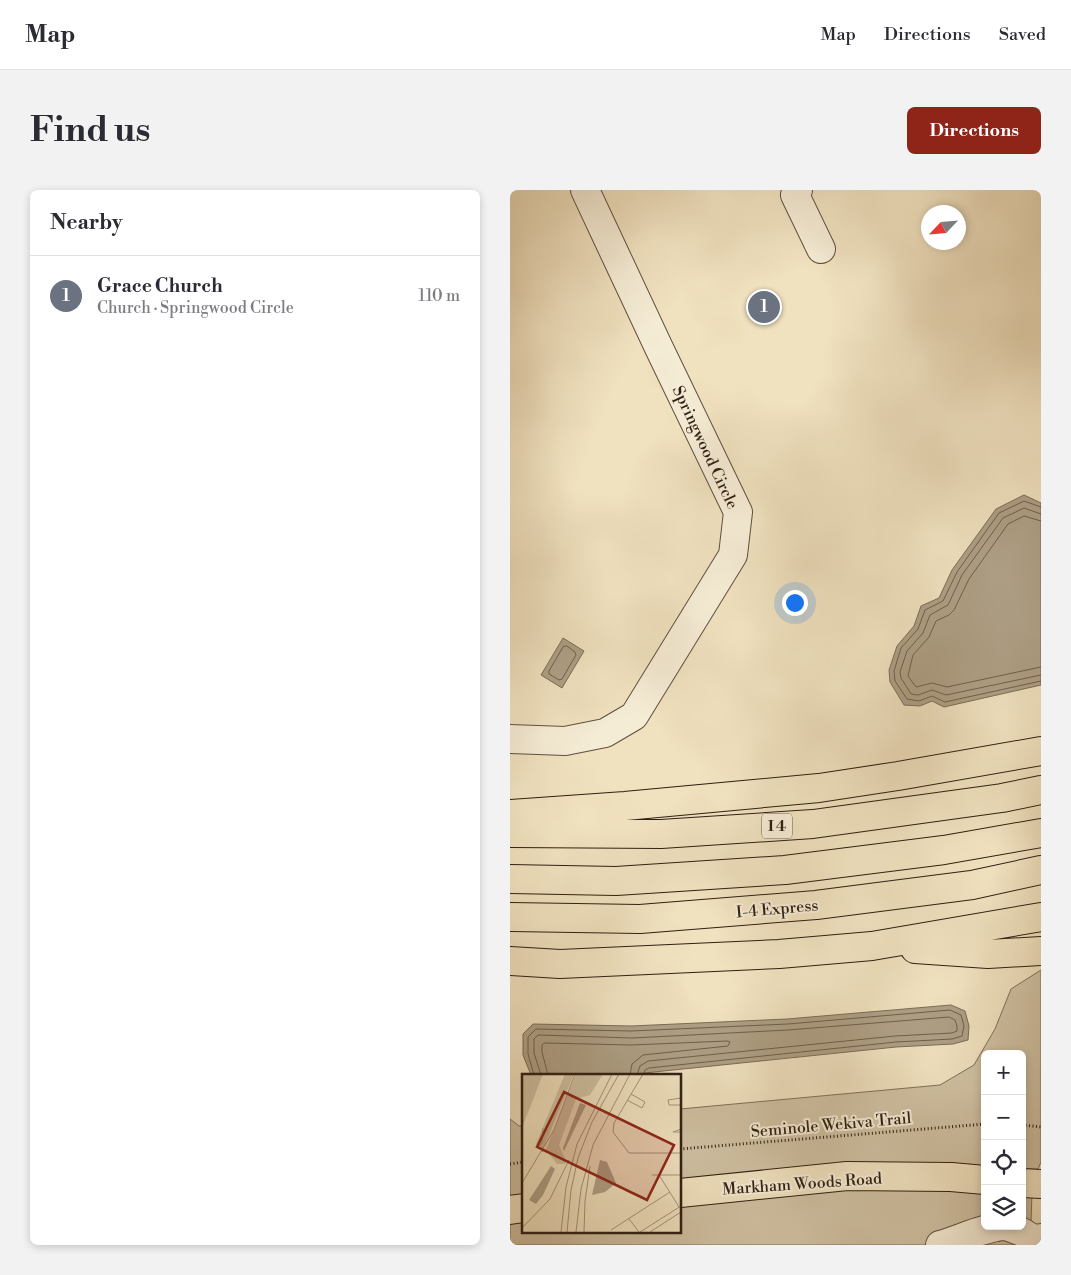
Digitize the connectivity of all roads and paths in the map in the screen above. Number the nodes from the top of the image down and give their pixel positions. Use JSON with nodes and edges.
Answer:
{"nodes":[{"id":1,"x":585,"y":190,"type":"edge"},
{"id":2,"x":795,"y":192,"type":"edge"},
{"id":3,"x":821,"y":249,"type":"dead end"},
{"id":4,"x":510,"y":739,"type":"edge"},
{"id":5,"x":1041,"y":751,"type":"edge"},
{"id":6,"x":1041,"y":790,"type":"edge"},
{"id":7,"x":510,"y":814,"type":"edge"},
{"id":8,"x":510,"y":833,"type":"edge"},
{"id":9,"x":1041,"y":833,"type":"edge"},
{"id":10,"x":1041,"y":870,"type":"edge"},
{"id":11,"x":510,"y":879,"type":"edge"},
{"id":12,"x":510,"y":917,"type":"edge"},
{"id":13,"x":1041,"y":917,"type":"edge"},
{"id":14,"x":872,"y":946,"type":"junction"},
{"id":15,"x":1041,"y":951,"type":"edge"},
{"id":16,"x":510,"y":961,"type":"edge"},
{"id":17,"x":981,"y":1124,"type":"edge"},
{"id":18,"x":1026,"y":1126,"type":"edge"},
{"id":19,"x":1041,"y":1128,"type":"edge"},
{"id":20,"x":681,"y":1149,"type":"edge"},
{"id":21,"x":981,"y":1180,"type":"edge"},
{"id":22,"x":1026,"y":1183,"type":"edge"},
{"id":23,"x":1041,"y":1184,"type":"edge"},
{"id":24,"x":681,"y":1193,"type":"edge"},
{"id":25,"x":983,"y":1230,"type":"edge"},
{"id":26,"x":1016,"y":1230,"type":"edge"},
{"id":27,"x":1041,"y":1238,"type":"edge"},
{"id":28,"x":940,"y":1245,"type":"edge"}],
"edges":[{"from":1,"to":4,"type":"street","name":"Springwood Circle"},
{"from":2,"to":3,"type":"street"},
{"from":5,"to":7,"type":"main road"},
{"from":6,"to":8,"type":"main road","number":"I 4"},
{"from":9,"to":11,"type":"main road"},
{"from":10,"to":12,"type":"main road","name":"I-4 Express"},
{"from":13,"to":14,"type":"main road"},
{"from":14,"to":15,"type":"main road"},
{"from":14,"to":16,"type":"main road"},
{"from":17,"to":20,"type":"path","name":"Seminole Wekiva Trail"},
{"from":18,"to":19,"type":"path"},
{"from":21,"to":24,"type":"main road","name":"Markham Woods Road"},
{"from":22,"to":23,"type":"main road"},
{"from":25,"to":28,"type":"street"},
{"from":26,"to":27,"type":"street"}]}
